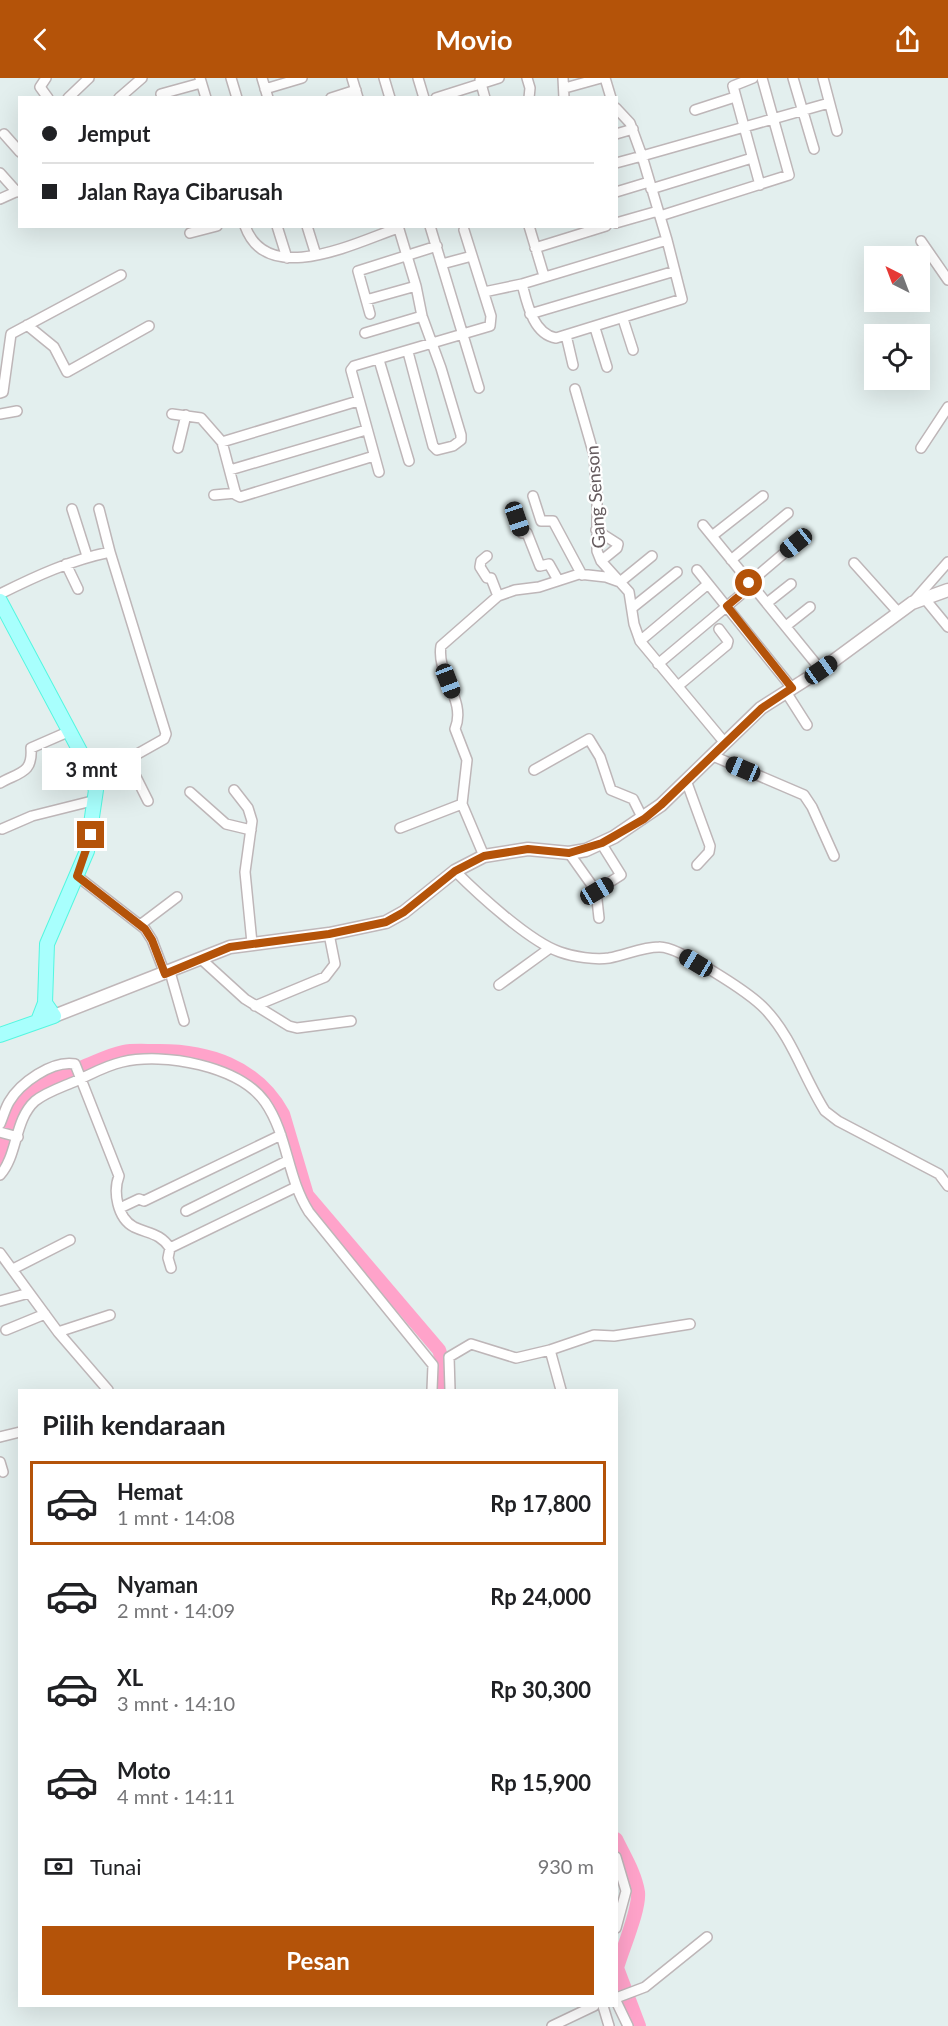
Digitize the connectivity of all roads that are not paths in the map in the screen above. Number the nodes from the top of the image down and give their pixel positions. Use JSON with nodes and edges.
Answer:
{"nodes":[{"id":1,"x":46,"y":78,"type":"edge"},
{"id":2,"x":89,"y":78,"type":"edge"},
{"id":3,"x":231,"y":78,"type":"edge"},
{"id":4,"x":262,"y":78,"type":"edge"},
{"id":5,"x":302,"y":78,"type":"edge"},
{"id":6,"x":352,"y":78,"type":"edge"},
{"id":7,"x":384,"y":78,"type":"edge"},
{"id":8,"x":418,"y":78,"type":"edge"},
{"id":9,"x":499,"y":78,"type":"edge"},
{"id":10,"x":527,"y":78,"type":"edge"},
{"id":11,"x":601,"y":78,"type":"edge"},
{"id":12,"x":605,"y":78,"type":"edge"},
{"id":13,"x":753,"y":78,"type":"edge"},
{"id":14,"x":762,"y":78,"type":"edge"},
{"id":15,"x":793,"y":78,"type":"edge"},
{"id":16,"x":823,"y":78,"type":"edge"},
{"id":17,"x":138,"y":79,"type":"edge"},
{"id":18,"x":201,"y":80,"type":"edge"},
{"id":19,"x":480,"y":81,"type":"edge"},
{"id":20,"x":564,"y":88,"type":"edge"},
{"id":21,"x":266,"y":93,"type":"edge"},
{"id":22,"x":160,"y":94,"type":"dead end"},
{"id":23,"x":357,"y":94,"type":"edge"},
{"id":24,"x":46,"y":96,"type":"edge"},
{"id":25,"x":70,"y":96,"type":"edge"},
{"id":26,"x":121,"y":96,"type":"edge"},
{"id":27,"x":134,"y":96,"type":"edge"},
{"id":28,"x":205,"y":96,"type":"edge"},
{"id":29,"x":236,"y":96,"type":"edge"},
{"id":30,"x":389,"y":96,"type":"edge"},
{"id":31,"x":423,"y":96,"type":"edge"},
{"id":32,"x":441,"y":96,"type":"edge"},
{"id":33,"x":484,"y":96,"type":"edge"},
{"id":34,"x":529,"y":96,"type":"edge"},
{"id":35,"x":610,"y":96,"type":"edge"},
{"id":36,"x":735,"y":97,"type":"junction"},
{"id":37,"x":830,"y":103,"type":"junction"},
{"id":38,"x":618,"y":110,"type":"edge"},
{"id":39,"x":695,"y":110,"type":"dead end"},
{"id":40,"x":802,"y":111,"type":"junction"},
{"id":41,"x":773,"y":119,"type":"junction"},
{"id":42,"x":744,"y":127,"type":"junction"},
{"id":43,"x":633,"y":129,"type":"junction"},
{"id":44,"x":837,"y":131,"type":"dead end"},
{"id":45,"x":618,"y":133,"type":"edge"},
{"id":46,"x":4,"y":134,"type":"dead end"},
{"id":47,"x":814,"y":149,"type":"dead end"},
{"id":48,"x":18,"y":150,"type":"edge"},
{"id":49,"x":642,"y":156,"type":"junction"},
{"id":50,"x":752,"y":158,"type":"junction"},
{"id":51,"x":618,"y":162,"type":"edge"},
{"id":52,"x":0,"y":173,"type":"edge"},
{"id":53,"x":650,"y":185,"type":"junction"},
{"id":54,"x":760,"y":185,"type":"junction"},
{"id":55,"x":18,"y":191,"type":"edge"},
{"id":56,"x":618,"y":192,"type":"edge"},
{"id":57,"x":0,"y":199,"type":"edge"},
{"id":58,"x":659,"y":214,"type":"junction"},
{"id":59,"x":618,"y":224,"type":"edge"},
{"id":60,"x":209,"y":228,"type":"edge"},
{"id":61,"x":246,"y":228,"type":"edge"},
{"id":62,"x":278,"y":228,"type":"edge"},
{"id":63,"x":308,"y":228,"type":"edge"},
{"id":64,"x":395,"y":228,"type":"edge"},
{"id":65,"x":398,"y":228,"type":"edge"},
{"id":66,"x":431,"y":228,"type":"edge"},
{"id":67,"x":530,"y":228,"type":"edge"},
{"id":68,"x":600,"y":228,"type":"edge"},
{"id":69,"x":465,"y":230,"type":"dead end"},
{"id":70,"x":190,"y":233,"type":"dead end"},
{"id":71,"x":667,"y":240,"type":"junction"},
{"id":72,"x":921,"y":241,"type":"dead end"},
{"id":73,"x":436,"y":246,"type":"junction"},
{"id":74,"x":535,"y":248,"type":"junction"},
{"id":75,"x":316,"y":255,"type":"junction"},
{"id":76,"x":407,"y":255,"type":"junction"},
{"id":77,"x":472,"y":256,"type":"junction"},
{"id":78,"x":286,"y":258,"type":"junction"},
{"id":79,"x":442,"y":264,"type":"junction"},
{"id":80,"x":675,"y":271,"type":"junction"},
{"id":81,"x":121,"y":275,"type":"dead end"},
{"id":82,"x":544,"y":276,"type":"junction"},
{"id":83,"x":948,"y":280,"type":"edge"},
{"id":84,"x":522,"y":284,"type":"junction"},
{"id":85,"x":416,"y":286,"type":"junction"},
{"id":86,"x":484,"y":292,"type":"junction"},
{"id":87,"x":366,"y":300,"type":"junction"},
{"id":88,"x":370,"y":314,"type":"dead end"},
{"id":89,"x":530,"y":314,"type":"junction"},
{"id":90,"x":422,"y":316,"type":"junction"},
{"id":91,"x":623,"y":319,"type":"junction"},
{"id":92,"x":27,"y":325,"type":"junction"},
{"id":93,"x":149,"y":326,"type":"dead end"},
{"id":94,"x":595,"y":328,"type":"junction"},
{"id":95,"x":365,"y":333,"type":"dead end"},
{"id":96,"x":463,"y":335,"type":"junction"},
{"id":97,"x":566,"y":335,"type":"junction"},
{"id":98,"x":431,"y":343,"type":"junction"},
{"id":99,"x":633,"y":350,"type":"dead end"},
{"id":100,"x":408,"y":352,"type":"junction"},
{"id":101,"x":379,"y":360,"type":"junction"},
{"id":102,"x":573,"y":364,"type":"dead end"},
{"id":103,"x":607,"y":367,"type":"dead end"},
{"id":104,"x":479,"y":388,"type":"dead end"},
{"id":105,"x":575,"y":389,"type":"dead end"},
{"id":106,"x":0,"y":393,"type":"edge"},
{"id":107,"x":358,"y":401,"type":"junction"},
{"id":108,"x":948,"y":407,"type":"edge"},
{"id":109,"x":17,"y":411,"type":"dead end"},
{"id":110,"x":0,"y":414,"type":"edge"},
{"id":111,"x":172,"y":414,"type":"dead end"},
{"id":112,"x":186,"y":415,"type":"junction"},
{"id":113,"x":366,"y":430,"type":"junction"},
{"id":114,"x":222,"y":442,"type":"junction"},
{"id":115,"x":178,"y":448,"type":"dead end"},
{"id":116,"x":921,"y":448,"type":"dead end"},
{"id":117,"x":374,"y":456,"type":"junction"},
{"id":118,"x":408,"y":461,"type":"dead end"},
{"id":119,"x":230,"y":470,"type":"junction"},
{"id":120,"x":379,"y":472,"type":"dead end"},
{"id":121,"x":236,"y":493,"type":"junction"},
{"id":122,"x":214,"y":495,"type":"dead end"},
{"id":123,"x":533,"y":496,"type":"dead end"},
{"id":124,"x":763,"y":496,"type":"dead end"},
{"id":125,"x":72,"y":509,"type":"dead end"},
{"id":126,"x":99,"y":509,"type":"dead end"},
{"id":127,"x":788,"y":513,"type":"dead end"},
{"id":128,"x":517,"y":519,"type":"dead end"},
{"id":129,"x":703,"y":525,"type":"dead end"},
{"id":130,"x":596,"y":530,"type":"junction"},
{"id":131,"x":712,"y":536,"type":"junction"},
{"id":132,"x":796,"y":543,"type":"dead end"},
{"id":133,"x":110,"y":552,"type":"junction"},
{"id":134,"x":87,"y":556,"type":"junction"},
{"id":135,"x":487,"y":556,"type":"dead end"},
{"id":136,"x":652,"y":556,"type":"dead end"},
{"id":137,"x":731,"y":560,"type":"junction"},
{"id":138,"x":601,"y":561,"type":"junction"},
{"id":139,"x":948,"y":562,"type":"edge"},
{"id":140,"x":854,"y":563,"type":"dead end"},
{"id":141,"x":66,"y":564,"type":"junction"},
{"id":142,"x":698,"y":570,"type":"dead end"},
{"id":143,"x":677,"y":572,"type":"dead end"},
{"id":144,"x":582,"y":575,"type":"junction"},
{"id":145,"x":558,"y":580,"type":"junction"},
{"id":146,"x":620,"y":582,"type":"junction"},
{"id":147,"x":708,"y":584,"type":"junction"},
{"id":148,"x":750,"y":584,"type":"junction"},
{"id":149,"x":790,"y":584,"type":"dead end"},
{"id":150,"x":78,"y":589,"type":"dead end"},
{"id":151,"x":948,"y":590,"type":"edge"},
{"id":152,"x":0,"y":594,"type":"edge"},
{"id":153,"x":498,"y":596,"type":"junction"},
{"id":154,"x":926,"y":599,"type":"junction"},
{"id":155,"x":0,"y":602,"type":"edge"},
{"id":156,"x":767,"y":603,"type":"junction"},
{"id":157,"x":912,"y":603,"type":"junction"},
{"id":158,"x":727,"y":606,"type":"junction"},
{"id":159,"x":810,"y":607,"type":"dead end"},
{"id":160,"x":632,"y":608,"type":"junction"},
{"id":161,"x":898,"y":612,"type":"junction"},
{"id":162,"x":786,"y":626,"type":"junction"},
{"id":163,"x":948,"y":627,"type":"edge"},
{"id":164,"x":719,"y":629,"type":"dead end"},
{"id":165,"x":640,"y":641,"type":"junction"},
{"id":166,"x":658,"y":664,"type":"junction"},
{"id":167,"x":821,"y":670,"type":"junction"},
{"id":168,"x":678,"y":686,"type":"junction"},
{"id":169,"x":789,"y":690,"type":"junction"},
{"id":170,"x":807,"y":725,"type":"dead end"},
{"id":171,"x":70,"y":731,"type":"junction"},
{"id":172,"x":725,"y":743,"type":"junction"},
{"id":173,"x":713,"y":756,"type":"junction"},
{"id":174,"x":128,"y":761,"type":"junction"},
{"id":175,"x":534,"y":770,"type":"dead end"},
{"id":176,"x":93,"y":779,"type":"junction"},
{"id":177,"x":0,"y":783,"type":"edge"},
{"id":178,"x":687,"y":783,"type":"junction"},
{"id":179,"x":234,"y":790,"type":"dead end"},
{"id":180,"x":190,"y":792,"type":"dead end"},
{"id":181,"x":96,"y":800,"type":"junction"},
{"id":182,"x":148,"y":801,"type":"dead end"},
{"id":183,"x":462,"y":804,"type":"junction"},
{"id":184,"x":644,"y":819,"type":"junction"},
{"id":185,"x":400,"y":828,"type":"dead end"},
{"id":186,"x":2,"y":829,"type":"dead end"},
{"id":187,"x":251,"y":830,"type":"junction"},
{"id":188,"x":602,"y":843,"type":"junction"},
{"id":189,"x":569,"y":853,"type":"junction"},
{"id":190,"x":484,"y":856,"type":"junction"},
{"id":191,"x":834,"y":856,"type":"dead end"},
{"id":192,"x":697,"y":865,"type":"dead end"},
{"id":193,"x":455,"y":871,"type":"junction"},
{"id":194,"x":77,"y":876,"type":"junction"},
{"id":195,"x":597,"y":891,"type":"junction"},
{"id":196,"x":177,"y":897,"type":"dead end"},
{"id":197,"x":599,"y":918,"type":"dead end"},
{"id":198,"x":140,"y":925,"type":"junction"},
{"id":199,"x":329,"y":934,"type":"junction"},
{"id":200,"x":252,"y":943,"type":"junction"},
{"id":201,"x":550,"y":948,"type":"junction"},
{"id":202,"x":200,"y":958,"type":"junction"},
{"id":203,"x":167,"y":973,"type":"junction"},
{"id":204,"x":499,"y":985,"type":"dead end"},
{"id":205,"x":45,"y":1003,"type":"junction"},
{"id":206,"x":255,"y":1006,"type":"junction"},
{"id":207,"x":54,"y":1016,"type":"junction"},
{"id":208,"x":38,"y":1021,"type":"junction"},
{"id":209,"x":184,"y":1021,"type":"dead end"},
{"id":210,"x":351,"y":1021,"type":"dead end"},
{"id":211,"x":0,"y":1035,"type":"edge"},
{"id":212,"x":79,"y":1073,"type":"junction"},
{"id":213,"x":0,"y":1124,"type":"edge"},
{"id":214,"x":0,"y":1132,"type":"edge"},
{"id":215,"x":281,"y":1135,"type":"junction"},
{"id":216,"x":15,"y":1136,"type":"junction"},
{"id":217,"x":287,"y":1161,"type":"junction"},
{"id":218,"x":0,"y":1175,"type":"edge"},
{"id":219,"x":948,"y":1186,"type":"edge"},
{"id":220,"x":296,"y":1187,"type":"junction"},
{"id":221,"x":120,"y":1208,"type":"junction"},
{"id":222,"x":186,"y":1211,"type":"dead end"},
{"id":223,"x":70,"y":1240,"type":"dead end"},
{"id":224,"x":170,"y":1248,"type":"junction"},
{"id":225,"x":0,"y":1253,"type":"edge"},
{"id":226,"x":171,"y":1268,"type":"dead end"},
{"id":227,"x":14,"y":1269,"type":"junction"},
{"id":228,"x":29,"y":1293,"type":"junction"},
{"id":229,"x":0,"y":1301,"type":"edge"},
{"id":230,"x":45,"y":1314,"type":"junction"},
{"id":231,"x":110,"y":1315,"type":"dead end"},
{"id":232,"x":690,"y":1323,"type":"dead end"},
{"id":233,"x":6,"y":1330,"type":"dead end"},
{"id":234,"x":58,"y":1332,"type":"junction"},
{"id":235,"x":550,"y":1350,"type":"junction"},
{"id":236,"x":107,"y":1389,"type":"edge"},
{"id":237,"x":432,"y":1389,"type":"edge"},
{"id":238,"x":450,"y":1389,"type":"edge"},
{"id":239,"x":561,"y":1389,"type":"edge"},
{"id":240,"x":18,"y":1432,"type":"edge"},
{"id":241,"x":0,"y":1437,"type":"edge"},
{"id":242,"x":0,"y":1462,"type":"edge"},
{"id":243,"x":3,"y":1472,"type":"dead end"},
{"id":244,"x":618,"y":1864,"type":"edge"},
{"id":245,"x":618,"y":1921,"type":"edge"},
{"id":246,"x":707,"y":1937,"type":"dead end"},
{"id":247,"x":621,"y":1998,"type":"edge"},
{"id":248,"x":592,"y":2007,"type":"edge"},
{"id":249,"x":603,"y":2007,"type":"edge"},
{"id":250,"x":552,"y":2026,"type":"edge"},
{"id":251,"x":609,"y":2026,"type":"edge"},
{"id":252,"x":628,"y":2026,"type":"edge"}],
"edges":[{"from":1,"to":24,"type":"street"},
{"from":2,"to":25,"type":"street"},
{"from":3,"to":29,"type":"street"},
{"from":4,"to":21,"type":"street"},
{"from":5,"to":21,"type":"street"},
{"from":6,"to":23,"type":"street"},
{"from":7,"to":30,"type":"street"},
{"from":8,"to":31,"type":"street"},
{"from":9,"to":19,"type":"street"},
{"from":10,"to":34,"type":"street"},
{"from":11,"to":20,"type":"street"},
{"from":12,"to":35,"type":"street"},
{"from":13,"to":36,"type":"street"},
{"from":14,"to":41,"type":"street"},
{"from":15,"to":40,"type":"street"},
{"from":16,"to":37,"type":"street"},
{"from":17,"to":26,"type":"street"},
{"from":17,"to":27,"type":"street"},
{"from":18,"to":22,"type":"street"},
{"from":18,"to":28,"type":"street"},
{"from":19,"to":32,"type":"street"},
{"from":19,"to":33,"type":"street"},
{"from":36,"to":39,"type":"street"},
{"from":36,"to":42,"type":"street"},
{"from":37,"to":40,"type":"street"},
{"from":37,"to":44,"type":"street"},
{"from":38,"to":43,"type":"street"},
{"from":40,"to":41,"type":"street"},
{"from":40,"to":47,"type":"street"},
{"from":41,"to":42,"type":"street"},
{"from":41,"to":54,"type":"street"},
{"from":42,"to":49,"type":"street"},
{"from":42,"to":50,"type":"street"},
{"from":43,"to":45,"type":"street"},
{"from":43,"to":49,"type":"street"},
{"from":46,"to":48,"type":"street"},
{"from":49,"to":51,"type":"street"},
{"from":49,"to":53,"type":"street"},
{"from":50,"to":53,"type":"street"},
{"from":50,"to":54,"type":"street"},
{"from":52,"to":55,"type":"street"},
{"from":53,"to":56,"type":"street"},
{"from":53,"to":58,"type":"street"},
{"from":54,"to":58,"type":"street"},
{"from":55,"to":57,"type":"street"},
{"from":58,"to":59,"type":"street"},
{"from":58,"to":71,"type":"street"},
{"from":60,"to":70,"type":"street"},
{"from":61,"to":78,"type":"street"},
{"from":62,"to":78,"type":"street"},
{"from":63,"to":75,"type":"street"},
{"from":64,"to":75,"type":"street"},
{"from":65,"to":76,"type":"street"},
{"from":66,"to":73,"type":"street"},
{"from":67,"to":74,"type":"street"},
{"from":68,"to":74,"type":"street"},
{"from":69,"to":77,"type":"street"},
{"from":71,"to":80,"type":"street"},
{"from":71,"to":82,"type":"street"},
{"from":72,"to":83,"type":"street"},
{"from":73,"to":76,"type":"street"},
{"from":73,"to":79,"type":"street"},
{"from":74,"to":82,"type":"street"},
{"from":75,"to":78,"type":"street"},
{"from":76,"to":85,"type":"street"},
{"from":76,"to":87,"type":"street"},
{"from":77,"to":79,"type":"street"},
{"from":77,"to":86,"type":"street"},
{"from":79,"to":96,"type":"street"},
{"from":80,"to":89,"type":"street"},
{"from":80,"to":91,"type":"street"},
{"from":81,"to":92,"type":"street"},
{"from":82,"to":84,"type":"street"},
{"from":84,"to":86,"type":"street"},
{"from":84,"to":89,"type":"street"},
{"from":85,"to":87,"type":"street"},
{"from":85,"to":90,"type":"street"},
{"from":86,"to":96,"type":"street"},
{"from":87,"to":88,"type":"street"},
{"from":89,"to":97,"type":"street"},
{"from":90,"to":95,"type":"street"},
{"from":90,"to":98,"type":"street"},
{"from":91,"to":94,"type":"street"},
{"from":91,"to":99,"type":"street"},
{"from":92,"to":93,"type":"street"},
{"from":92,"to":106,"type":"street"},
{"from":94,"to":97,"type":"street"},
{"from":94,"to":103,"type":"street"},
{"from":96,"to":98,"type":"street"},
{"from":96,"to":104,"type":"street"},
{"from":97,"to":102,"type":"street"},
{"from":98,"to":100,"type":"street"},
{"from":98,"to":100,"type":"street"},
{"from":100,"to":101,"type":"street"},
{"from":101,"to":107,"type":"street"},
{"from":101,"to":118,"type":"street"},
{"from":105,"to":130,"type":"street","name":"Gang Senson"},
{"from":107,"to":113,"type":"street"},
{"from":107,"to":114,"type":"street"},
{"from":108,"to":116,"type":"street"},
{"from":109,"to":110,"type":"street"},
{"from":111,"to":112,"type":"street"},
{"from":112,"to":114,"type":"street"},
{"from":112,"to":115,"type":"street"},
{"from":113,"to":117,"type":"street"},
{"from":113,"to":119,"type":"street"},
{"from":114,"to":119,"type":"street"},
{"from":117,"to":120,"type":"street"},
{"from":117,"to":121,"type":"street"},
{"from":119,"to":121,"type":"street"},
{"from":121,"to":122,"type":"street"},
{"from":123,"to":144,"type":"street"},
{"from":124,"to":131,"type":"street"},
{"from":125,"to":134,"type":"street"},
{"from":126,"to":133,"type":"street"},
{"from":127,"to":137,"type":"street"},
{"from":128,"to":145,"type":"street"},
{"from":129,"to":131,"type":"street"},
{"from":130,"to":138,"type":"street","name":"Gang Senson"},
{"from":130,"to":138,"type":"street"},
{"from":131,"to":137,"type":"street"},
{"from":132,"to":148,"type":"street"},
{"from":133,"to":134,"type":"street"},
{"from":133,"to":174,"type":"street"},
{"from":134,"to":141,"type":"street"},
{"from":135,"to":153,"type":"street"},
{"from":136,"to":146,"type":"street"},
{"from":137,"to":148,"type":"street"},
{"from":138,"to":146,"type":"street","name":"Gang Senson"},
{"from":139,"to":157,"type":"street"},
{"from":140,"to":161,"type":"street"},
{"from":141,"to":150,"type":"street"},
{"from":141,"to":152,"type":"street"},
{"from":142,"to":147,"type":"street"},
{"from":143,"to":160,"type":"street"},
{"from":144,"to":145,"type":"street"},
{"from":144,"to":146,"type":"street"},
{"from":145,"to":153,"type":"street"},
{"from":146,"to":160,"type":"street","name":"Gang Senson"},
{"from":147,"to":158,"type":"street"},
{"from":147,"to":165,"type":"street"},
{"from":148,"to":156,"type":"street"},
{"from":148,"to":158,"type":"street"},
{"from":149,"to":156,"type":"street"},
{"from":151,"to":154,"type":"street"},
{"from":153,"to":183,"type":"street"},
{"from":154,"to":157,"type":"street"},
{"from":154,"to":163,"type":"street"},
{"from":155,"to":171,"type":"main road"},
{"from":156,"to":162,"type":"street"},
{"from":157,"to":161,"type":"street"},
{"from":158,"to":166,"type":"street"},
{"from":158,"to":169,"type":"street"},
{"from":159,"to":162,"type":"street"},
{"from":160,"to":165,"type":"street","name":"Gang Senson"},
{"from":161,"to":167,"type":"street"},
{"from":162,"to":167,"type":"street"},
{"from":164,"to":168,"type":"street"},
{"from":165,"to":166,"type":"street","name":"Gang Senson"},
{"from":166,"to":168,"type":"street","name":"Gang Senson"},
{"from":167,"to":169,"type":"street"},
{"from":168,"to":172,"type":"street","name":"Gang Senson"},
{"from":169,"to":170,"type":"street"},
{"from":169,"to":172,"type":"street"},
{"from":171,"to":176,"type":"main road"},
{"from":171,"to":177,"type":"street"},
{"from":172,"to":173,"type":"street"},
{"from":173,"to":178,"type":"street"},
{"from":173,"to":191,"type":"street"},
{"from":174,"to":176,"type":"street"},
{"from":174,"to":182,"type":"street"},
{"from":175,"to":184,"type":"street"},
{"from":176,"to":181,"type":"main road"},
{"from":178,"to":184,"type":"street"},
{"from":178,"to":192,"type":"street"},
{"from":179,"to":187,"type":"street"},
{"from":180,"to":187,"type":"street"},
{"from":181,"to":186,"type":"street"},
{"from":181,"to":194,"type":"main road"},
{"from":183,"to":185,"type":"street"},
{"from":183,"to":190,"type":"street"},
{"from":184,"to":188,"type":"street"},
{"from":187,"to":200,"type":"street"},
{"from":188,"to":189,"type":"street"},
{"from":188,"to":195,"type":"street"},
{"from":189,"to":190,"type":"street"},
{"from":189,"to":195,"type":"street"},
{"from":190,"to":193,"type":"street"},
{"from":193,"to":199,"type":"street"},
{"from":193,"to":201,"type":"street"},
{"from":194,"to":198,"type":"street"},
{"from":194,"to":205,"type":"main road"},
{"from":195,"to":197,"type":"street"},
{"from":196,"to":198,"type":"street"},
{"from":198,"to":203,"type":"street"},
{"from":199,"to":200,"type":"street"},
{"from":199,"to":206,"type":"street"},
{"from":200,"to":202,"type":"street"},
{"from":201,"to":204,"type":"street"},
{"from":201,"to":219,"type":"street"},
{"from":202,"to":203,"type":"street"},
{"from":202,"to":206,"type":"street"},
{"from":203,"to":207,"type":"street"},
{"from":203,"to":209,"type":"street"},
{"from":205,"to":207,"type":"main road"},
{"from":205,"to":208,"type":"main road"},
{"from":206,"to":210,"type":"street"},
{"from":207,"to":208,"type":"main road"},
{"from":208,"to":211,"type":"main road"},
{"from":212,"to":213,"type":"street"},
{"from":212,"to":215,"type":"street"},
{"from":212,"to":216,"type":"street"},
{"from":212,"to":221,"type":"street"},
{"from":214,"to":216,"type":"street"},
{"from":215,"to":217,"type":"street"},
{"from":215,"to":221,"type":"street"},
{"from":216,"to":218,"type":"street"},
{"from":217,"to":220,"type":"street"},
{"from":217,"to":222,"type":"street"},
{"from":220,"to":224,"type":"street"},
{"from":220,"to":237,"type":"street"},
{"from":221,"to":224,"type":"street"},
{"from":223,"to":227,"type":"street"},
{"from":224,"to":226,"type":"street"},
{"from":225,"to":227,"type":"street"},
{"from":227,"to":228,"type":"street"},
{"from":228,"to":229,"type":"street"},
{"from":228,"to":230,"type":"street"},
{"from":230,"to":233,"type":"street"},
{"from":230,"to":234,"type":"street"},
{"from":231,"to":234,"type":"street"},
{"from":232,"to":235,"type":"street"},
{"from":234,"to":236,"type":"street"},
{"from":235,"to":238,"type":"street"},
{"from":235,"to":239,"type":"street"},
{"from":240,"to":241,"type":"street"},
{"from":242,"to":243,"type":"street"},
{"from":244,"to":245,"type":"street"},
{"from":246,"to":247,"type":"street"},
{"from":247,"to":252,"type":"street"},
{"from":248,"to":250,"type":"street"},
{"from":249,"to":251,"type":"street"}]}
